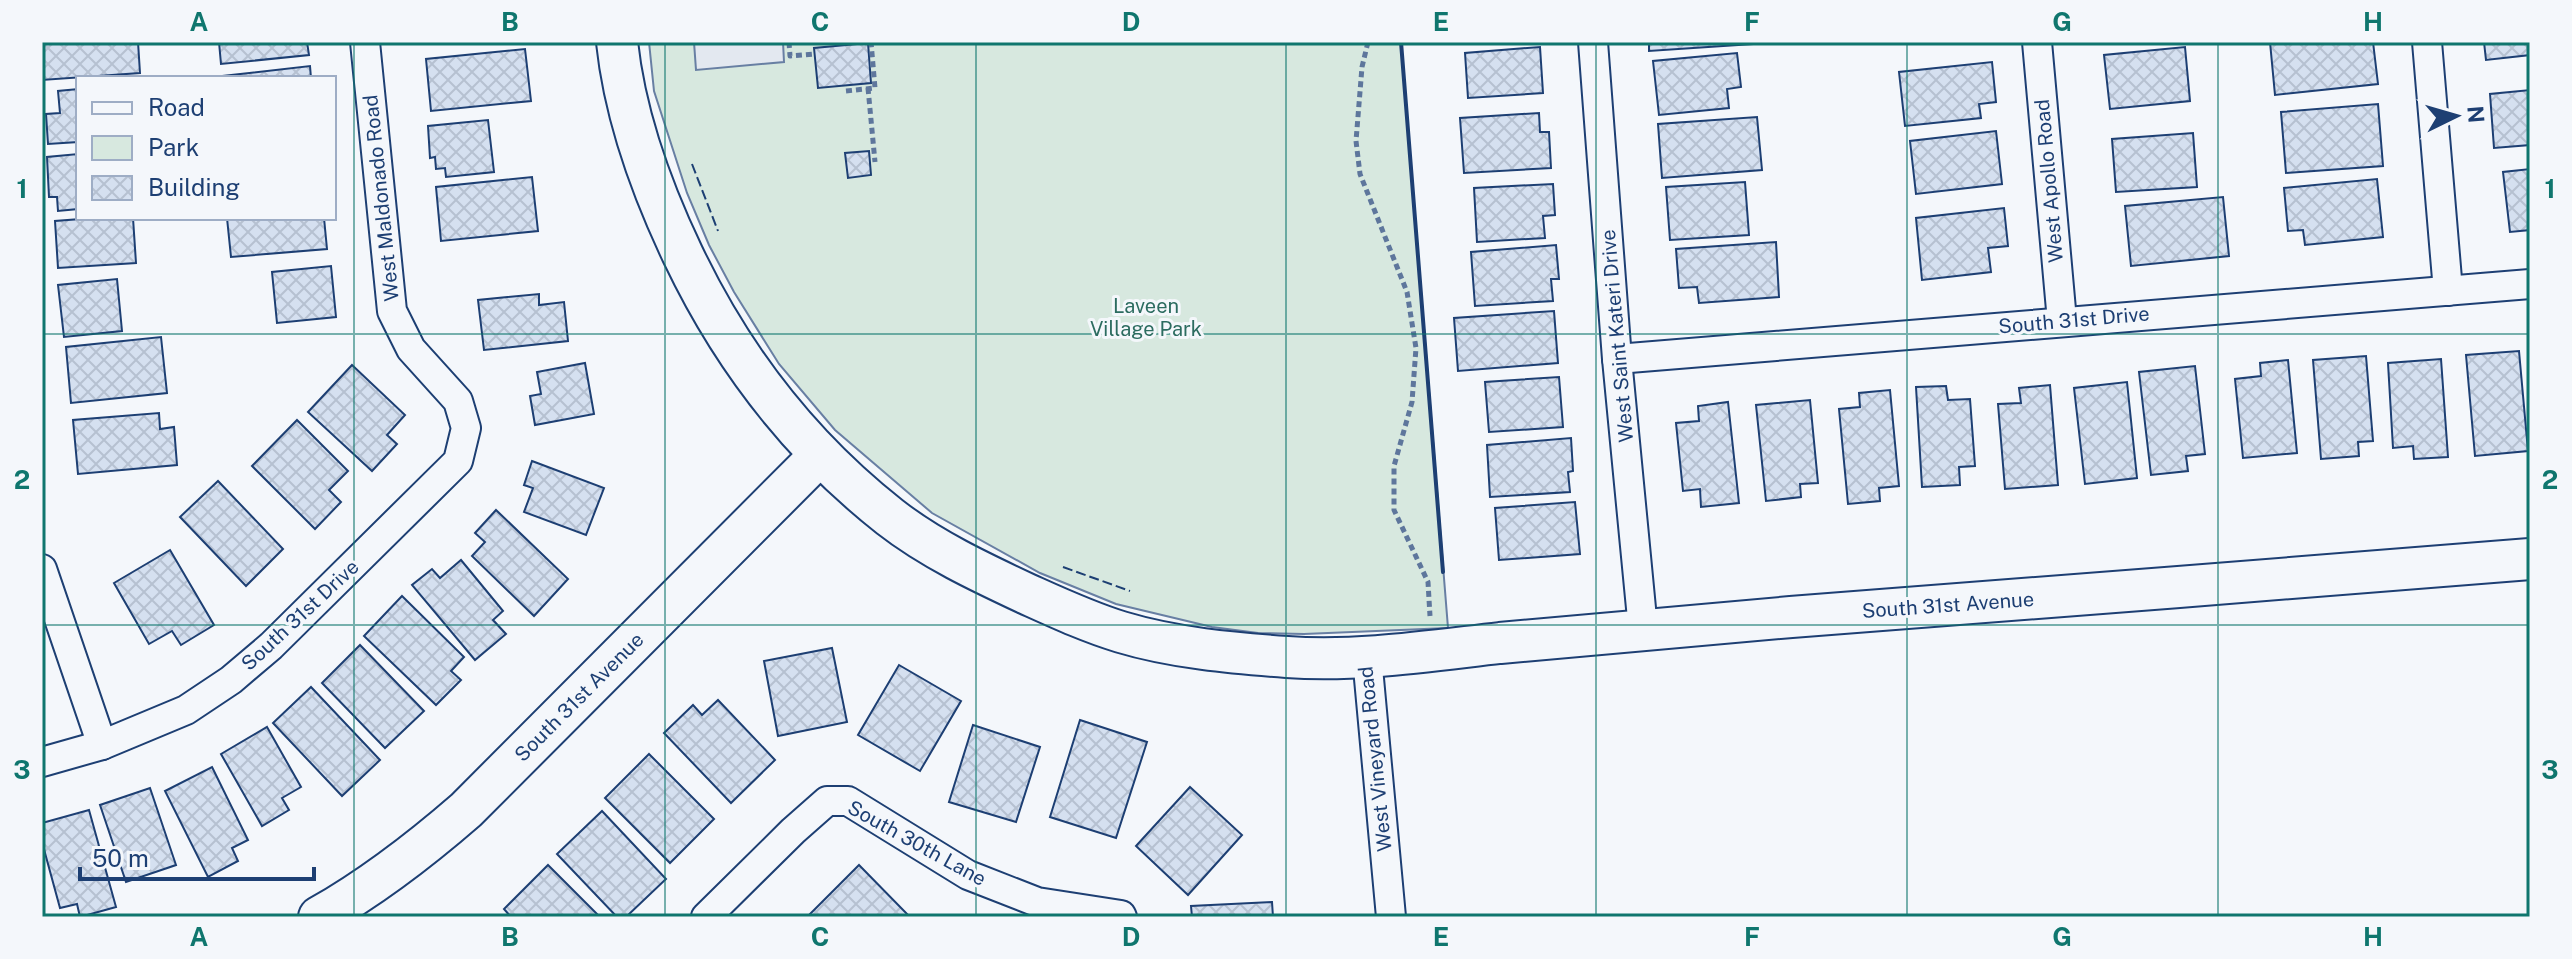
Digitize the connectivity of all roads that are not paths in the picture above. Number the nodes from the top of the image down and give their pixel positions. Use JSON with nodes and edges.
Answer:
{"nodes":[{"id":1,"x":365,"y":42,"type":"edge"},
{"id":2,"x":617,"y":42,"type":"edge"},
{"id":3,"x":1593,"y":42,"type":"edge"},
{"id":4,"x":2037,"y":42,"type":"edge"},
{"id":5,"x":2427,"y":42,"type":"edge"},
{"id":6,"x":2530,"y":284,"type":"edge"},
{"id":7,"x":2448,"y":291,"type":"junction"},
{"id":8,"x":2062,"y":321,"type":"junction"},
{"id":9,"x":1617,"y":359,"type":"junction"},
{"id":10,"x":466,"y":428,"type":"joint"},
{"id":11,"x":820,"y":455,"type":"junction"},
{"id":12,"x":2530,"y":559,"type":"edge"},
{"id":13,"x":42,"y":569,"type":"edge"},
{"id":14,"x":1643,"y":629,"type":"junction"},
{"id":15,"x":1367,"y":657,"type":"junction"},
{"id":16,"x":102,"y":745,"type":"junction"},
{"id":17,"x":42,"y":762,"type":"edge"},
{"id":18,"x":1122,"y":916,"type":"edge"},
{"id":19,"x":319,"y":917,"type":"edge"},
{"id":20,"x":706,"y":917,"type":"edge"},
{"id":21,"x":1391,"y":917,"type":"edge"}],
"edges":[{"from":1,"to":10,"type":"street","name":"West Maldonado Road"},
{"from":2,"to":11,"type":"street","name":"West Vineyard Road"},
{"from":3,"to":9,"type":"street","name":"West Saint Kateri Drive"},
{"from":4,"to":8,"type":"street","name":"West Apollo Road"},
{"from":5,"to":7,"type":"street"},
{"from":6,"to":7,"type":"street","name":"South 31st Drive"},
{"from":7,"to":8,"type":"street","name":"South 31st Drive"},
{"from":8,"to":9,"type":"street","name":"South 31st Drive"},
{"from":9,"to":14,"type":"street","name":"West Saint Kateri Drive"},
{"from":10,"to":16,"type":"street","name":"South 31st Drive"},
{"from":11,"to":15,"type":"street","name":"West Vineyard Road"},
{"from":11,"to":19,"type":"street","name":"South 31st Avenue"},
{"from":12,"to":14,"type":"street","name":"South 31st Avenue"},
{"from":13,"to":16,"type":"street"},
{"from":14,"to":15,"type":"street","name":"South 31st Avenue"},
{"from":15,"to":21,"type":"street","name":"West Vineyard Road"},
{"from":16,"to":17,"type":"street","name":"South 31st Drive"},
{"from":18,"to":20,"type":"street","name":"South 30th Lane"}]}
